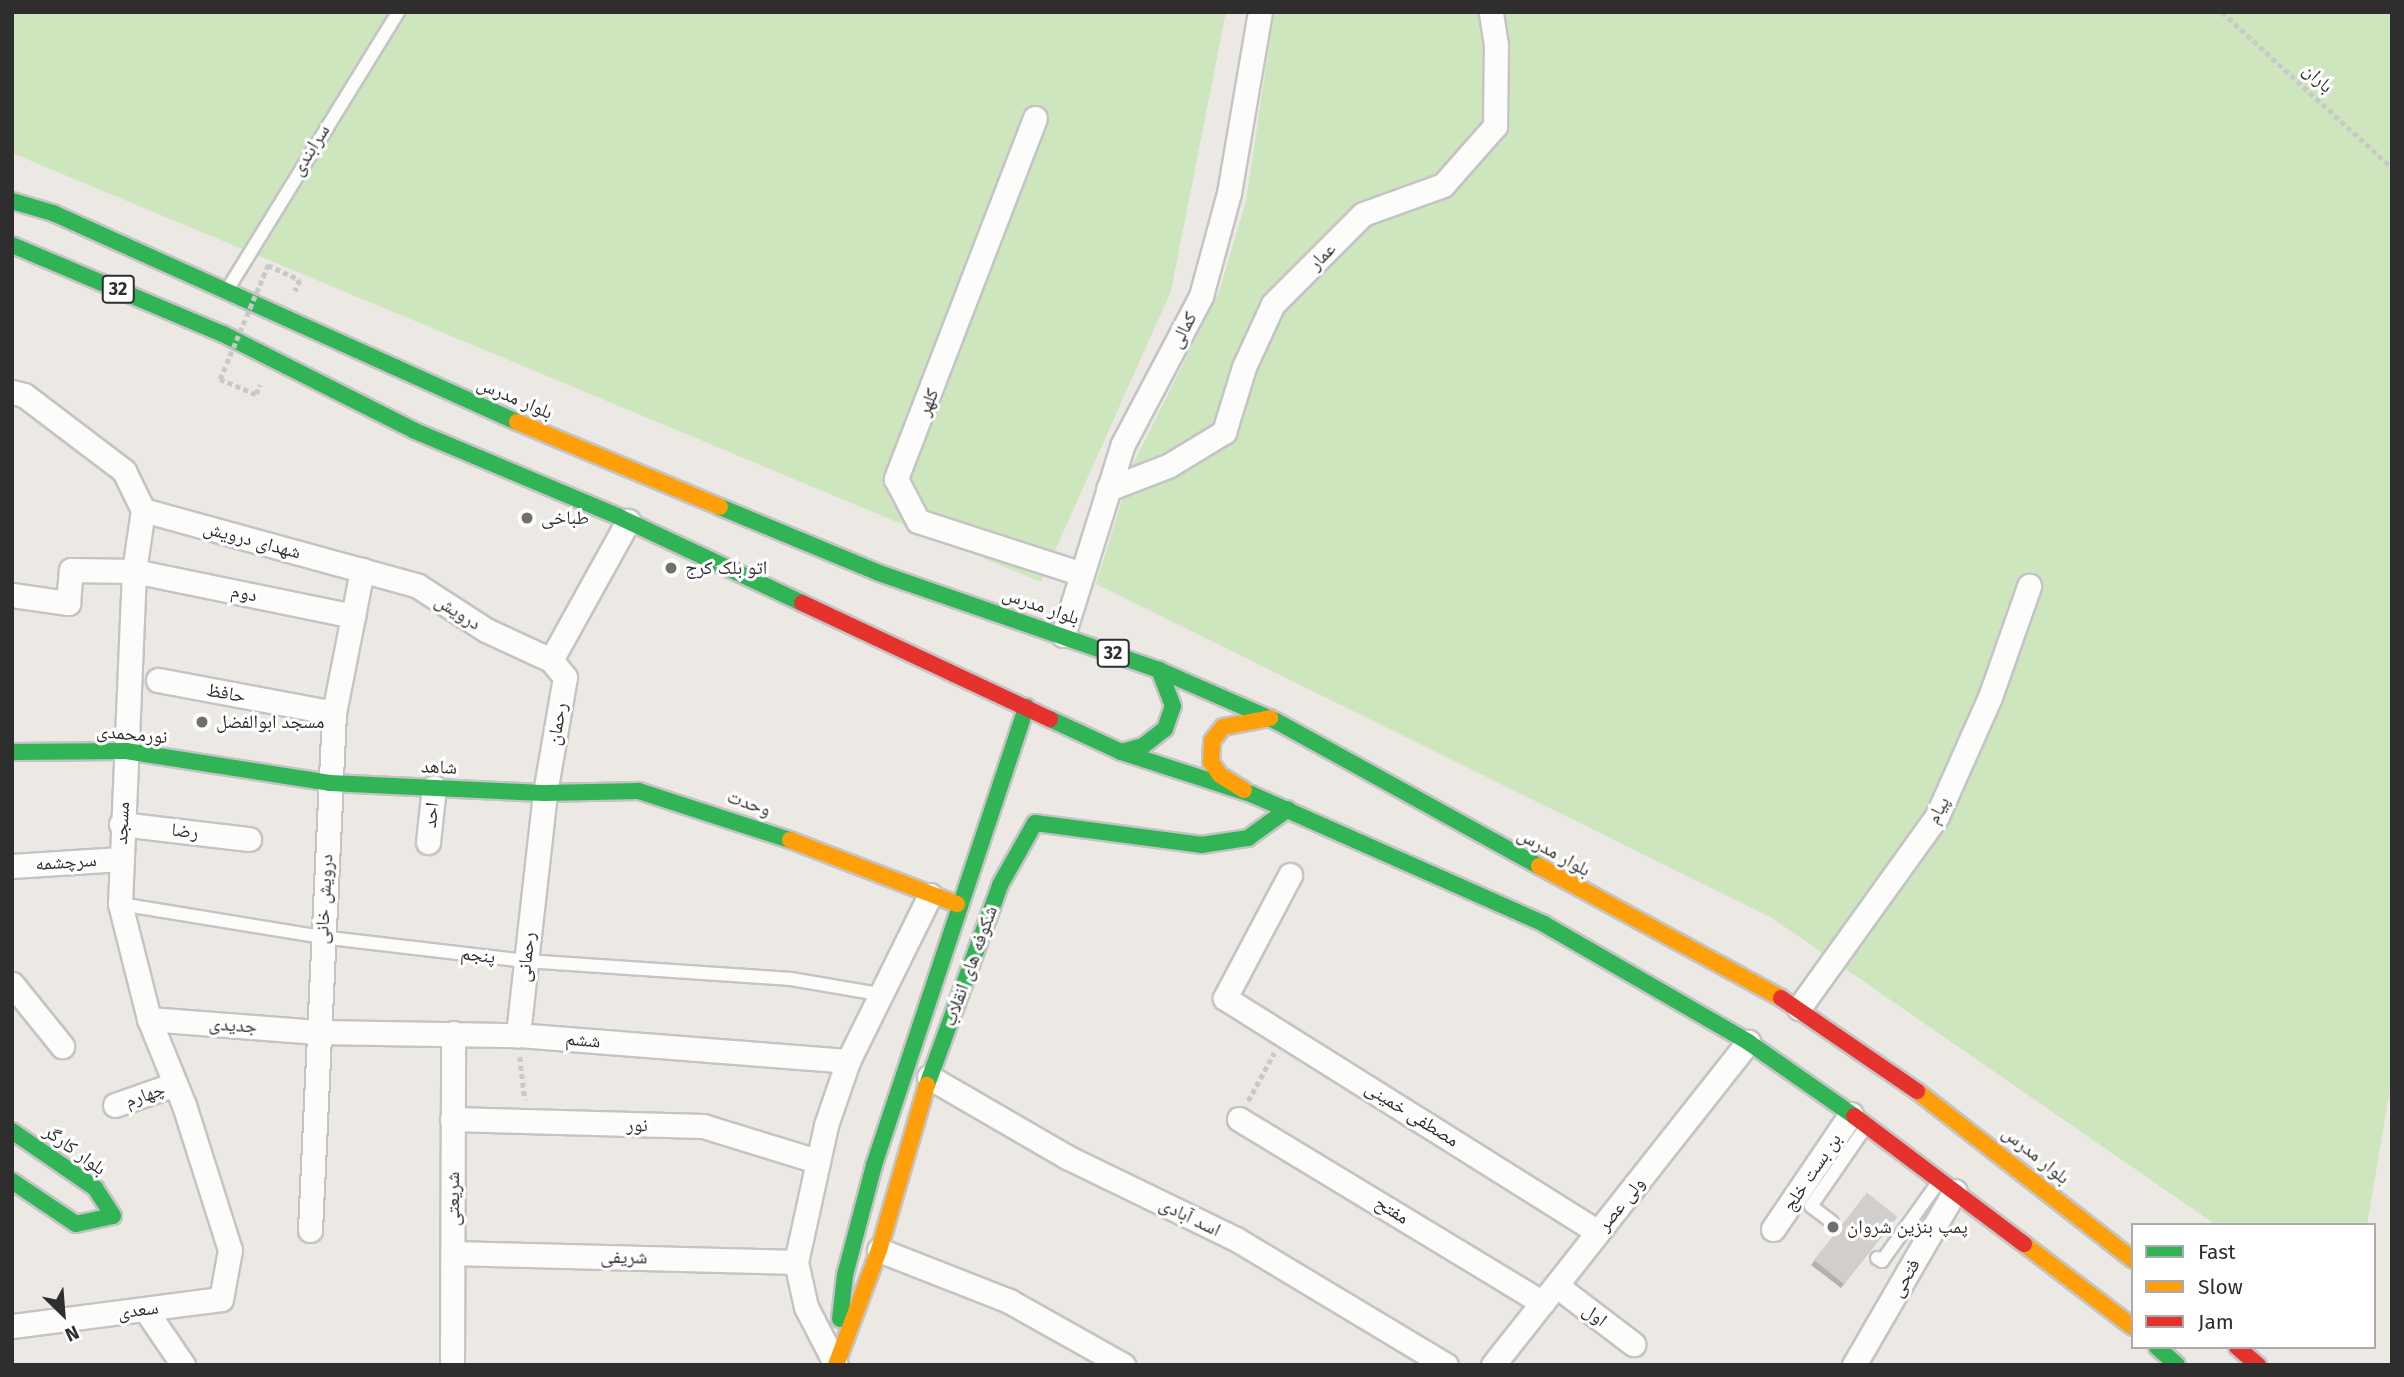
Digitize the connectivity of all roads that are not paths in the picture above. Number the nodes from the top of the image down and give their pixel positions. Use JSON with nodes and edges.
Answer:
{"nodes":[{"id":1,"x":398,"y":12,"type":"edge"},
{"id":2,"x":1260,"y":12,"type":"edge"},
{"id":3,"x":1491,"y":12,"type":"edge"},
{"id":4,"x":1035,"y":118,"type":"dead end"},
{"id":5,"x":12,"y":201,"type":"edge"},
{"id":6,"x":12,"y":245,"type":"edge"},
{"id":7,"x":65,"y":286,"type":"dead end"},
{"id":8,"x":227,"y":290,"type":"junction"},
{"id":9,"x":223,"y":334,"type":"junction"},
{"id":10,"x":12,"y":392,"type":"edge"},
{"id":11,"x":1108,"y":489,"type":"junction"},
{"id":12,"x":143,"y":510,"type":"junction"},
{"id":13,"x":628,"y":522,"type":"junction"},
{"id":14,"x":362,"y":570,"type":"junction"},
{"id":15,"x":134,"y":571,"type":"junction"},
{"id":16,"x":1082,"y":575,"type":"junction"},
{"id":17,"x":2029,"y":586,"type":"dead end"},
{"id":18,"x":12,"y":595,"type":"edge"},
{"id":19,"x":353,"y":616,"type":"junction"},
{"id":20,"x":1063,"y":635,"type":"junction"},
{"id":21,"x":551,"y":660,"type":"junction"},
{"id":22,"x":1159,"y":670,"type":"junction"},
{"id":23,"x":158,"y":681,"type":"dead end"},
{"id":24,"x":1026,"y":706,"type":"junction"},
{"id":25,"x":334,"y":713,"type":"junction"},
{"id":26,"x":1270,"y":718,"type":"junction"},
{"id":27,"x":126,"y":751,"type":"junction"},
{"id":28,"x":12,"y":752,"type":"edge"},
{"id":29,"x":1121,"y":752,"type":"junction"},
{"id":30,"x":330,"y":783,"type":"junction"},
{"id":31,"x":434,"y":787,"type":"junction"},
{"id":32,"x":545,"y":793,"type":"junction"},
{"id":33,"x":1251,"y":794,"type":"junction"},
{"id":34,"x":1288,"y":810,"type":"junction"},
{"id":35,"x":121,"y":824,"type":"junction"},
{"id":36,"x":249,"y":839,"type":"dead end"},
{"id":37,"x":428,"y":842,"type":"dead end"},
{"id":38,"x":121,"y":859,"type":"junction"},
{"id":39,"x":12,"y":866,"type":"edge"},
{"id":40,"x":1290,"y":875,"type":"dead end"},
{"id":41,"x":930,"y":895,"type":"junction"},
{"id":42,"x":120,"y":904,"type":"junction"},
{"id":43,"x":957,"y":904,"type":"junction"},
{"id":44,"x":321,"y":937,"type":"junction"},
{"id":45,"x":526,"y":961,"type":"junction"},
{"id":46,"x":12,"y":984,"type":"edge"},
{"id":47,"x":879,"y":994,"type":"junction"},
{"id":48,"x":1799,"y":1008,"type":"junction"},
{"id":49,"x":149,"y":1018,"type":"junction"},
{"id":50,"x":318,"y":1032,"type":"junction"},
{"id":51,"x":453,"y":1033,"type":"junction"},
{"id":52,"x":517,"y":1035,"type":"junction"},
{"id":53,"x":1748,"y":1042,"type":"junction"},
{"id":54,"x":62,"y":1046,"type":"dead end"},
{"id":55,"x":848,"y":1061,"type":"junction"},
{"id":56,"x":929,"y":1077,"type":"junction"},
{"id":57,"x":175,"y":1084,"type":"junction"},
{"id":58,"x":115,"y":1105,"type":"dead end"},
{"id":59,"x":452,"y":1119,"type":"junction"},
{"id":60,"x":1239,"y":1119,"type":"road end"},
{"id":61,"x":1859,"y":1119,"type":"junction"},
{"id":62,"x":12,"y":1131,"type":"edge"},
{"id":63,"x":817,"y":1161,"type":"junction"},
{"id":64,"x":12,"y":1181,"type":"edge"},
{"id":65,"x":1948,"y":1185,"type":"junction"},
{"id":66,"x":1832,"y":1222,"type":"dead end"},
{"id":67,"x":1773,"y":1229,"type":"dead end"},
{"id":68,"x":310,"y":1230,"type":"dead end"},
{"id":69,"x":1598,"y":1232,"type":"junction"},
{"id":70,"x":879,"y":1250,"type":"junction"},
{"id":71,"x":453,"y":1253,"type":"junction"},
{"id":72,"x":2131,"y":1257,"type":"edge"},
{"id":73,"x":1877,"y":1258,"type":"dead end"},
{"id":74,"x":796,"y":1262,"type":"junction"},
{"id":75,"x":1550,"y":1295,"type":"junction"},
{"id":76,"x":222,"y":1299,"type":"joint"},
{"id":77,"x":145,"y":1309,"type":"junction"},
{"id":78,"x":2131,"y":1325,"type":"edge"},
{"id":79,"x":12,"y":1326,"type":"edge"},
{"id":80,"x":1633,"y":1343,"type":"dead end"},
{"id":81,"x":2159,"y":1349,"type":"edge"},
{"id":82,"x":2239,"y":1349,"type":"edge"},
{"id":83,"x":1437,"y":1362,"type":"edge"},
{"id":84,"x":183,"y":1365,"type":"edge"},
{"id":85,"x":452,"y":1365,"type":"edge"},
{"id":86,"x":836,"y":1365,"type":"edge"},
{"id":87,"x":1123,"y":1365,"type":"edge"},
{"id":88,"x":1493,"y":1365,"type":"edge"},
{"id":89,"x":1854,"y":1365,"type":"edge"},
{"id":90,"x":2177,"y":1365,"type":"edge"},
{"id":91,"x":2258,"y":1365,"type":"edge"}],
"edges":[{"from":1,"to":8,"type":"lane","name":"سرابندی"},
{"from":2,"to":11,"type":"street","name":"کمالی"},
{"from":3,"to":11,"type":"street","name":"عمار"},
{"from":4,"to":16,"type":"street","name":"کلهر"},
{"from":5,"to":8,"type":"main road","name":"بلوار مدرس","number":"32"},
{"from":6,"to":9,"type":"main road","number":"32"},
{"from":7,"to":9,"type":"main road"},
{"from":8,"to":20,"type":"main road","name":"بلوار مدرس","number":"32"},
{"from":9,"to":13,"type":"main road","number":"32"},
{"from":10,"to":12,"type":"street"},
{"from":11,"to":16,"type":"street","name":"کمالی"},
{"from":12,"to":14,"type":"street","name":"شهدای درویش"},
{"from":12,"to":15,"type":"street","name":"مسجد"},
{"from":13,"to":21,"type":"street"},
{"from":13,"to":24,"type":"main road","number":"32"},
{"from":14,"to":19,"type":"street","name":"درویش خانی"},
{"from":14,"to":21,"type":"street","name":"درویش"},
{"from":15,"to":18,"type":"street","name":"دوم"},
{"from":15,"to":19,"type":"street","name":"دوم"},
{"from":15,"to":27,"type":"street","name":"مسجد"},
{"from":16,"to":20,"type":"street","name":"کمالی"},
{"from":17,"to":48,"type":"street","name":"پیام"},
{"from":19,"to":25,"type":"street","name":"درویش خانی"},
{"from":20,"to":22,"type":"main road","name":"بلوار مدرس","number":"32"},
{"from":21,"to":32,"type":"street","name":"رحمان"},
{"from":22,"to":26,"type":"main road","name":"بلوار مدرس","number":"32"},
{"from":22,"to":29,"type":"main road"},
{"from":23,"to":25,"type":"street","name":"حافظ"},
{"from":24,"to":29,"type":"main road","number":"32"},
{"from":24,"to":43,"type":"main road","name":"شکوفه های انقلاب"},
{"from":25,"to":30,"type":"street","name":"درویش خانی"},
{"from":26,"to":33,"type":"main road"},
{"from":26,"to":48,"type":"main road","name":"بلوار مدرس","number":"32"},
{"from":27,"to":28,"type":"main road","name":"نورمحمدی"},
{"from":27,"to":30,"type":"main road","name":"نورمحمدی"},
{"from":27,"to":35,"type":"street","name":"مسجد"},
{"from":29,"to":33,"type":"main road","number":"32"},
{"from":30,"to":31,"type":"main road","name":"شاهد"},
{"from":30,"to":44,"type":"street","name":"درویش خانی"},
{"from":31,"to":32,"type":"main road","name":"شاهد"},
{"from":31,"to":37,"type":"street","name":"احد"},
{"from":32,"to":41,"type":"main road","name":"وحدت"},
{"from":32,"to":45,"type":"street","name":"رحمانی"},
{"from":33,"to":34,"type":"main road","number":"32"},
{"from":34,"to":53,"type":"main road","number":"32"},
{"from":34,"to":56,"type":"main road","name":"شکوفه های انقلاب"},
{"from":35,"to":36,"type":"street","name":"رضا"},
{"from":35,"to":38,"type":"street","name":"مسجد"},
{"from":38,"to":39,"type":"street","name":"سرچشمه"},
{"from":38,"to":42,"type":"street","name":"مسجد"},
{"from":40,"to":69,"type":"street","name":"مصطفی خمینی"},
{"from":41,"to":43,"type":"main road","name":"شکوفه های انقلاب"},
{"from":41,"to":47,"type":"street"},
{"from":42,"to":44,"type":"lane","name":"پنجم"},
{"from":42,"to":49,"type":"street","name":"مسجد"},
{"from":43,"to":86,"type":"main road","name":"شکوفه های انقلاب"},
{"from":44,"to":45,"type":"lane","name":"پنجم"},
{"from":44,"to":50,"type":"street","name":"درویش خانی"},
{"from":45,"to":47,"type":"lane","name":"پنجم"},
{"from":45,"to":52,"type":"street","name":"رحمانی"},
{"from":46,"to":54,"type":"street"},
{"from":47,"to":55,"type":"street"},
{"from":48,"to":72,"type":"main road","name":"بلوار مدرس","number":"32"},
{"from":49,"to":50,"type":"street","name":"جدیدی"},
{"from":49,"to":57,"type":"street","name":"مسجد"},
{"from":50,"to":51,"type":"street","name":"ششم"},
{"from":50,"to":68,"type":"street","name":"درویش خانی"},
{"from":51,"to":52,"type":"street","name":"ششم"},
{"from":51,"to":59,"type":"street","name":"شریعتی"},
{"from":52,"to":55,"type":"street","name":"ششم"},
{"from":53,"to":61,"type":"main road","number":"32"},
{"from":53,"to":69,"type":"street","name":"ولی عصر"},
{"from":55,"to":63,"type":"street"},
{"from":56,"to":70,"type":"main road","name":"شکوفه های انقلاب"},
{"from":56,"to":83,"type":"street","name":"اسد آبادی"},
{"from":57,"to":58,"type":"street","name":"چهارم"},
{"from":57,"to":76,"type":"street","name":"مسجد"},
{"from":59,"to":63,"type":"street","name":"نور"},
{"from":59,"to":71,"type":"street","name":"شریعتی"},
{"from":60,"to":75,"type":"street","name":"مفتح"},
{"from":61,"to":65,"type":"main road","number":"32"},
{"from":61,"to":66,"type":"lane"},
{"from":61,"to":67,"type":"street","name":"بن بست خلج"},
{"from":62,"to":64,"type":"main road","name":"بلوار کارگر"},
{"from":63,"to":74,"type":"street"},
{"from":65,"to":73,"type":"lane","name":"فتحی"},
{"from":65,"to":78,"type":"main road","number":"32"},
{"from":65,"to":89,"type":"street","name":"فتحی"},
{"from":69,"to":75,"type":"street","name":"ولی عصر"},
{"from":70,"to":86,"type":"main road","name":"شکوفه های انقلاب"},
{"from":70,"to":87,"type":"street"},
{"from":71,"to":74,"type":"street","name":"شریفی"},
{"from":71,"to":85,"type":"street","name":"شریعتی"},
{"from":74,"to":86,"type":"street"},
{"from":75,"to":80,"type":"street","name":"اول"},
{"from":75,"to":88,"type":"street","name":"ولی عصر"},
{"from":76,"to":77,"type":"street","name":"سعدی"},
{"from":77,"to":79,"type":"street","name":"سعدی"},
{"from":77,"to":84,"type":"street"},
{"from":81,"to":90,"type":"main road"},
{"from":82,"to":91,"type":"main road"}]}
